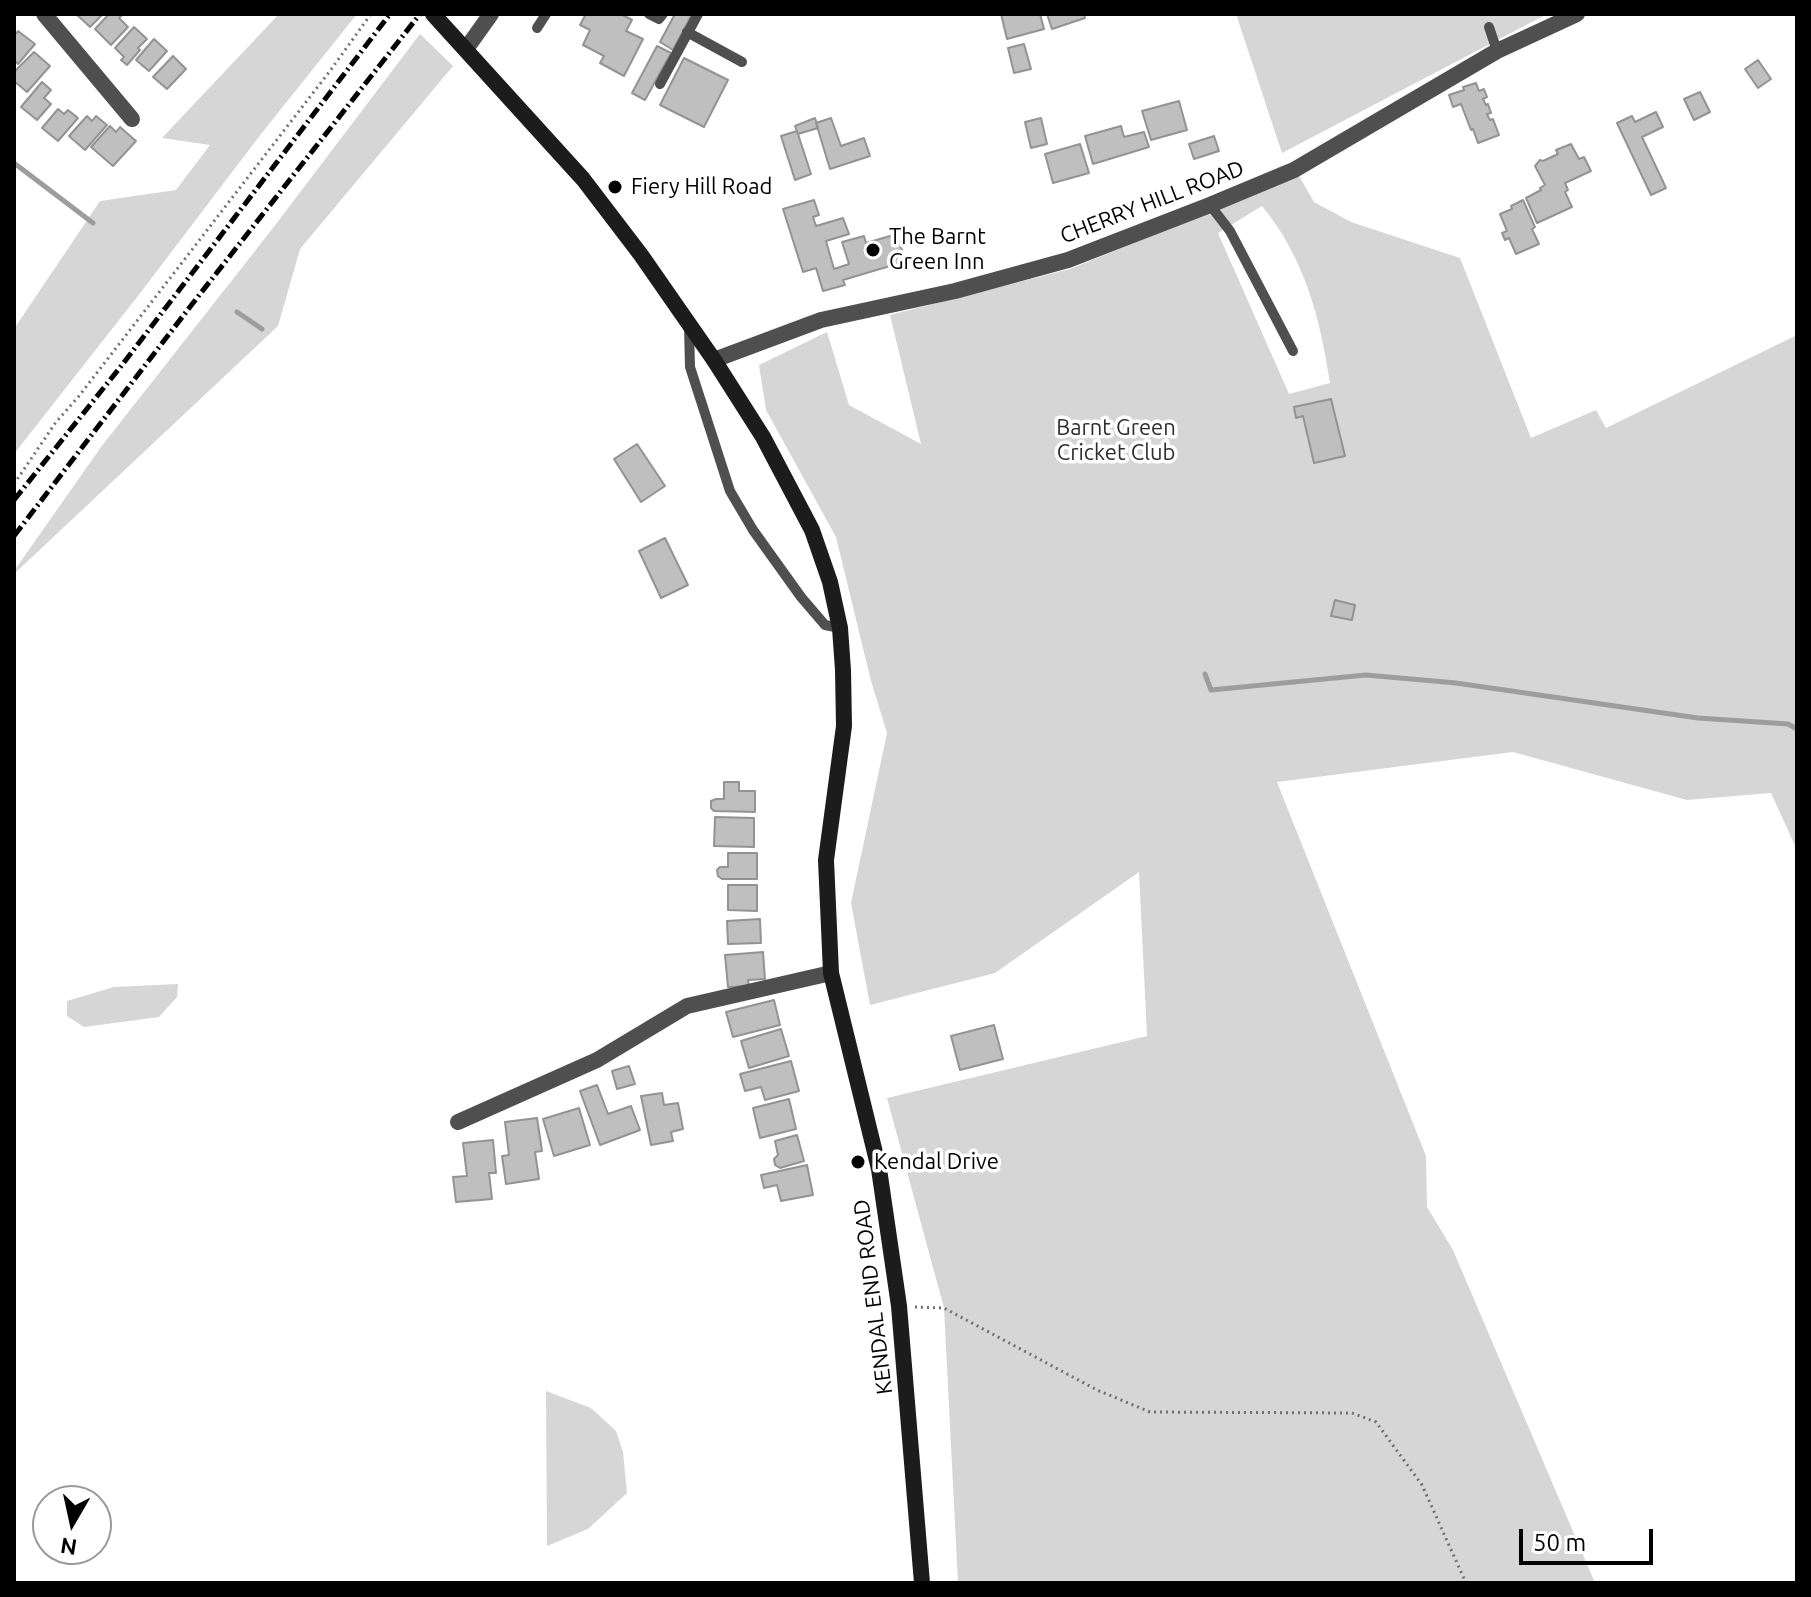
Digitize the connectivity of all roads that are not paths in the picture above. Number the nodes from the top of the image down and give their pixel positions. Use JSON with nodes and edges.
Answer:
{"nodes":[{"id":1,"x":44,"y":14,"type":"edge"},
{"id":2,"x":433,"y":14,"type":"edge"},
{"id":3,"x":491,"y":14,"type":"edge"},
{"id":4,"x":546,"y":14,"type":"edge"},
{"id":5,"x":649,"y":14,"type":"edge"},
{"id":6,"x":663,"y":14,"type":"edge"},
{"id":7,"x":698,"y":14,"type":"edge"},
{"id":8,"x":1577,"y":14,"type":"edge"},
{"id":9,"x":1489,"y":27,"type":"dead end"},
{"id":10,"x":537,"y":28,"type":"dead end"},
{"id":11,"x":687,"y":32,"type":"junction"},
{"id":12,"x":466,"y":49,"type":"junction"},
{"id":13,"x":1497,"y":51,"type":"junction"},
{"id":14,"x":742,"y":62,"type":"dead end"},
{"id":15,"x":660,"y":84,"type":"dead end"},
{"id":16,"x":132,"y":119,"type":"dead end"},
{"id":17,"x":1210,"y":205,"type":"junction"},
{"id":18,"x":689,"y":326,"type":"junction"},
{"id":19,"x":1293,"y":351,"type":"dead end"},
{"id":20,"x":714,"y":360,"type":"junction"},
{"id":21,"x":840,"y":628,"type":"junction"},
{"id":22,"x":831,"y":973,"type":"junction"},
{"id":23,"x":458,"y":1122,"type":"dead end"},
{"id":24,"x":922,"y":1583,"type":"edge"}],
"edges":[{"from":1,"to":16,"type":"street"},
{"from":2,"to":12,"type":"main road","name":"KENDAL END ROAD"},
{"from":3,"to":12,"type":"street"},
{"from":4,"to":10,"type":"lane"},
{"from":5,"to":6,"type":"lane"},
{"from":7,"to":11,"type":"lane"},
{"from":8,"to":13,"type":"street","name":"CHERRY HILL ROAD"},
{"from":9,"to":13,"type":"lane"},
{"from":11,"to":14,"type":"lane"},
{"from":11,"to":15,"type":"lane"},
{"from":12,"to":18,"type":"main road","name":"KENDAL END ROAD"},
{"from":13,"to":17,"type":"street","name":"CHERRY HILL ROAD"},
{"from":17,"to":19,"type":"lane"},
{"from":17,"to":20,"type":"street","name":"CHERRY HILL ROAD"},
{"from":18,"to":20,"type":"main road","name":"KENDAL END ROAD"},
{"from":18,"to":21,"type":"lane"},
{"from":20,"to":21,"type":"main road","name":"KENDAL END ROAD"},
{"from":21,"to":22,"type":"main road","name":"KENDAL END ROAD"},
{"from":22,"to":23,"type":"street"},
{"from":22,"to":24,"type":"main road","name":"KENDAL END ROAD"}]}
